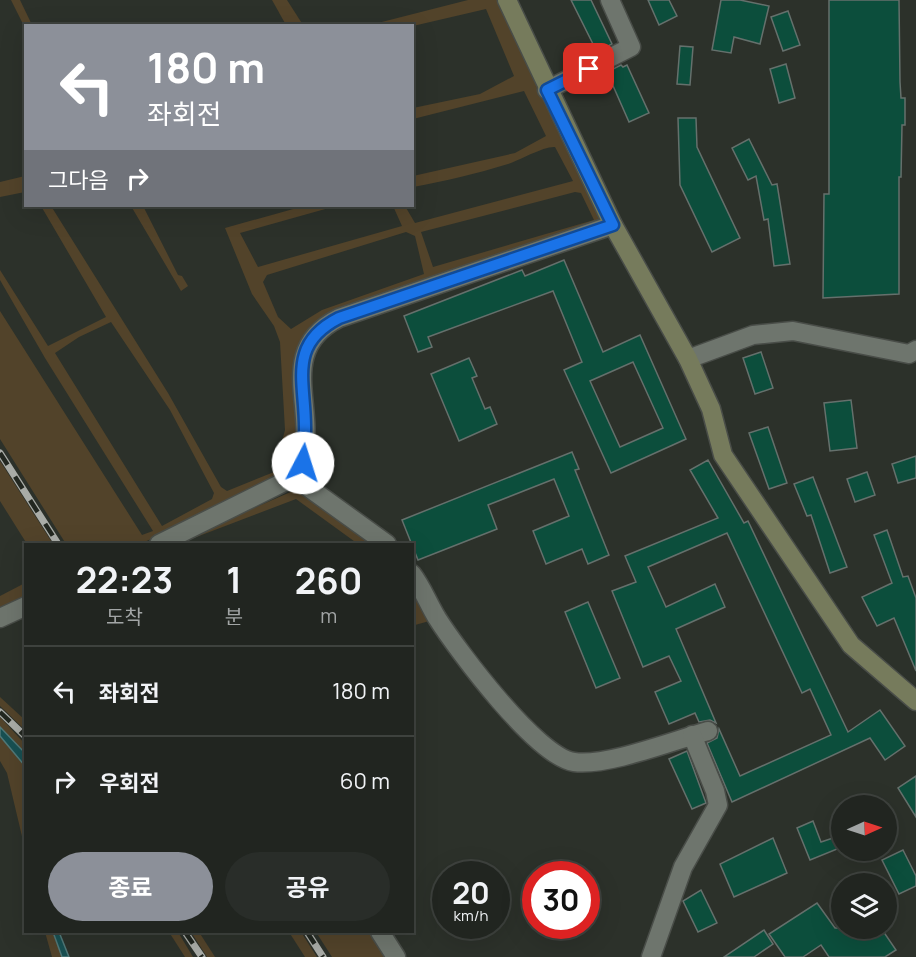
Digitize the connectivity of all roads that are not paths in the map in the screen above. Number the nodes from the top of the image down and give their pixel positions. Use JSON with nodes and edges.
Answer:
{"nodes":[{"id":1,"x":507,"y":0,"type":"edge"},
{"id":2,"x":610,"y":0,"type":"edge"},
{"id":3,"x":547,"y":90,"type":"junction"},
{"id":4,"x":613,"y":225,"type":"junction"},
{"id":5,"x":916,"y":350,"type":"edge"},
{"id":6,"x":688,"y":359,"type":"junction"},
{"id":7,"x":294,"y":477,"type":"junction"},
{"id":8,"x":161,"y":543,"type":"edge"},
{"id":9,"x":386,"y":543,"type":"edge"},
{"id":10,"x":414,"y":578,"type":"edge"},
{"id":11,"x":24,"y":607,"type":"edge"},
{"id":12,"x":0,"y":618,"type":"edge"},
{"id":13,"x":916,"y":701,"type":"edge"},
{"id":14,"x":381,"y":933,"type":"edge"},
{"id":15,"x":396,"y":957,"type":"edge"},
{"id":16,"x":651,"y":957,"type":"edge"}],
"edges":[{"from":1,"to":3,"type":"street"},
{"from":2,"to":3,"type":"street"},
{"from":3,"to":4,"type":"street"},
{"from":4,"to":6,"type":"street"},
{"from":4,"to":7,"type":"street"},
{"from":5,"to":6,"type":"street"},
{"from":6,"to":13,"type":"street"},
{"from":7,"to":8,"type":"street"},
{"from":7,"to":9,"type":"street"},
{"from":10,"to":16,"type":"street"},
{"from":11,"to":12,"type":"street"},
{"from":14,"to":15,"type":"street"}]}
